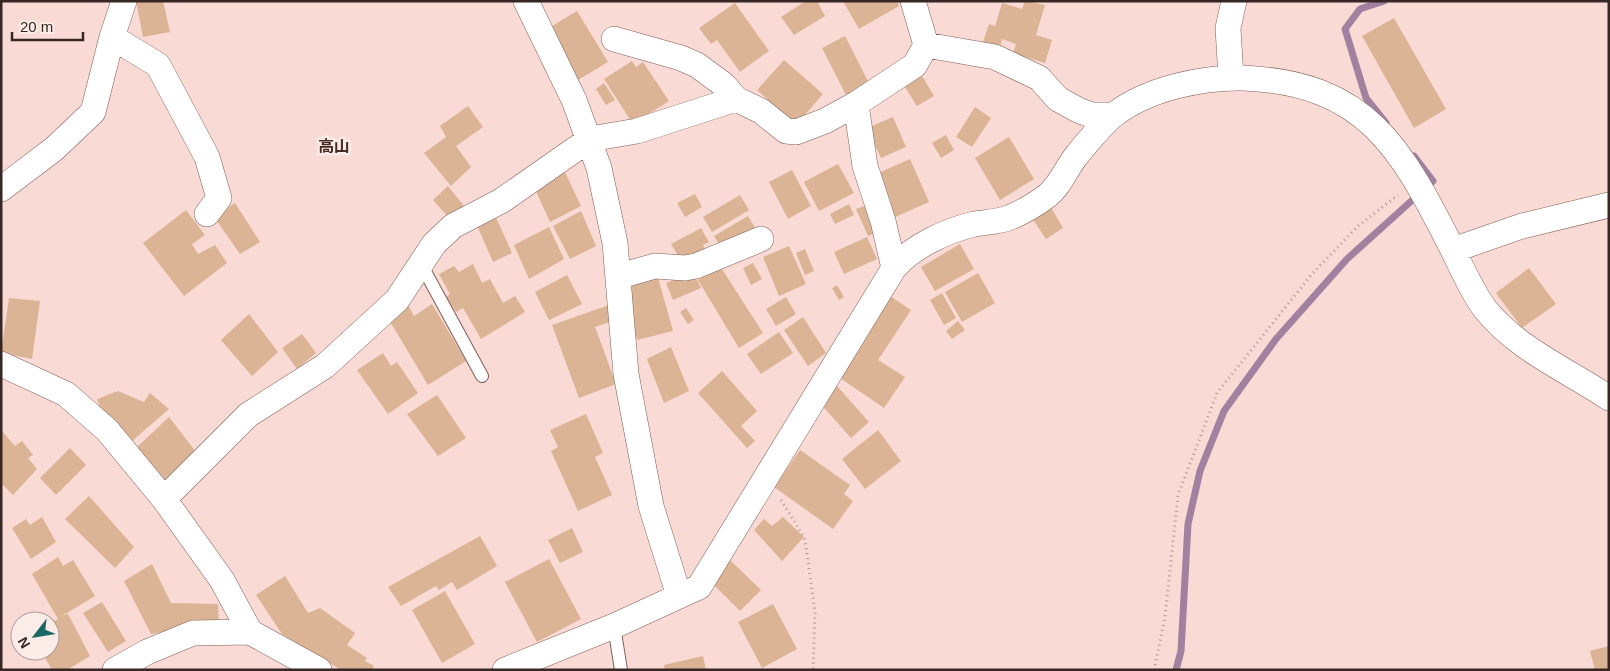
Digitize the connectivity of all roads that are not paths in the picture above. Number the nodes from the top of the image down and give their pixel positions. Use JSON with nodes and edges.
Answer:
{"nodes":[{"id":1,"x":124,"y":1,"type":"edge"},
{"id":2,"x":526,"y":1,"type":"edge"},
{"id":3,"x":913,"y":1,"type":"edge"},
{"id":4,"x":1234,"y":1,"type":"edge"},
{"id":5,"x":112,"y":37,"type":"junction"},
{"id":6,"x":614,"y":38,"type":"dead end"},
{"id":7,"x":926,"y":45,"type":"junction"},
{"id":8,"x":1231,"y":78,"type":"junction"},
{"id":9,"x":736,"y":99,"type":"junction"},
{"id":10,"x":856,"y":104,"type":"junction"},
{"id":11,"x":1113,"y":115,"type":"junction"},
{"id":12,"x":590,"y":139,"type":"junction"},
{"id":13,"x":1,"y":189,"type":"edge"},
{"id":14,"x":1609,"y":205,"type":"edge"},
{"id":15,"x":207,"y":214,"type":"dead end"},
{"id":16,"x":761,"y":239,"type":"dead end"},
{"id":17,"x":1453,"y":250,"type":"junction"},
{"id":18,"x":421,"y":264,"type":"junction"},
{"id":19,"x":894,"y":268,"type":"junction"},
{"id":20,"x":618,"y":274,"type":"junction"},
{"id":21,"x":1,"y":364,"type":"edge"},
{"id":22,"x":482,"y":376,"type":"dead end"},
{"id":23,"x":1609,"y":398,"type":"edge"},
{"id":24,"x":164,"y":499,"type":"junction"},
{"id":25,"x":679,"y":596,"type":"junction"},
{"id":26,"x":614,"y":626,"type":"junction"},
{"id":27,"x":250,"y":632,"type":"junction"},
{"id":28,"x":115,"y":670,"type":"edge"},
{"id":29,"x":319,"y":670,"type":"edge"},
{"id":30,"x":505,"y":670,"type":"edge"},
{"id":31,"x":621,"y":670,"type":"edge"}],
"edges":[{"from":1,"to":5,"type":"street"},
{"from":2,"to":12,"type":"street"},
{"from":3,"to":7,"type":"street"},
{"from":4,"to":8,"type":"street"},
{"from":5,"to":13,"type":"street"},
{"from":5,"to":15,"type":"street"},
{"from":6,"to":9,"type":"street"},
{"from":7,"to":10,"type":"street"},
{"from":7,"to":11,"type":"street"},
{"from":8,"to":11,"type":"street"},
{"from":8,"to":17,"type":"street"},
{"from":9,"to":10,"type":"street"},
{"from":9,"to":12,"type":"street"},
{"from":10,"to":19,"type":"street"},
{"from":11,"to":19,"type":"street"},
{"from":12,"to":18,"type":"street"},
{"from":12,"to":20,"type":"street"},
{"from":14,"to":17,"type":"street"},
{"from":16,"to":20,"type":"street"},
{"from":17,"to":23,"type":"street"},
{"from":18,"to":22,"type":"lane"},
{"from":18,"to":24,"type":"street"},
{"from":19,"to":25,"type":"street"},
{"from":20,"to":25,"type":"street"},
{"from":21,"to":24,"type":"street"},
{"from":24,"to":27,"type":"street"},
{"from":25,"to":26,"type":"street"},
{"from":26,"to":30,"type":"street"},
{"from":26,"to":31,"type":"lane"},
{"from":27,"to":28,"type":"street"},
{"from":27,"to":29,"type":"street"}]}
